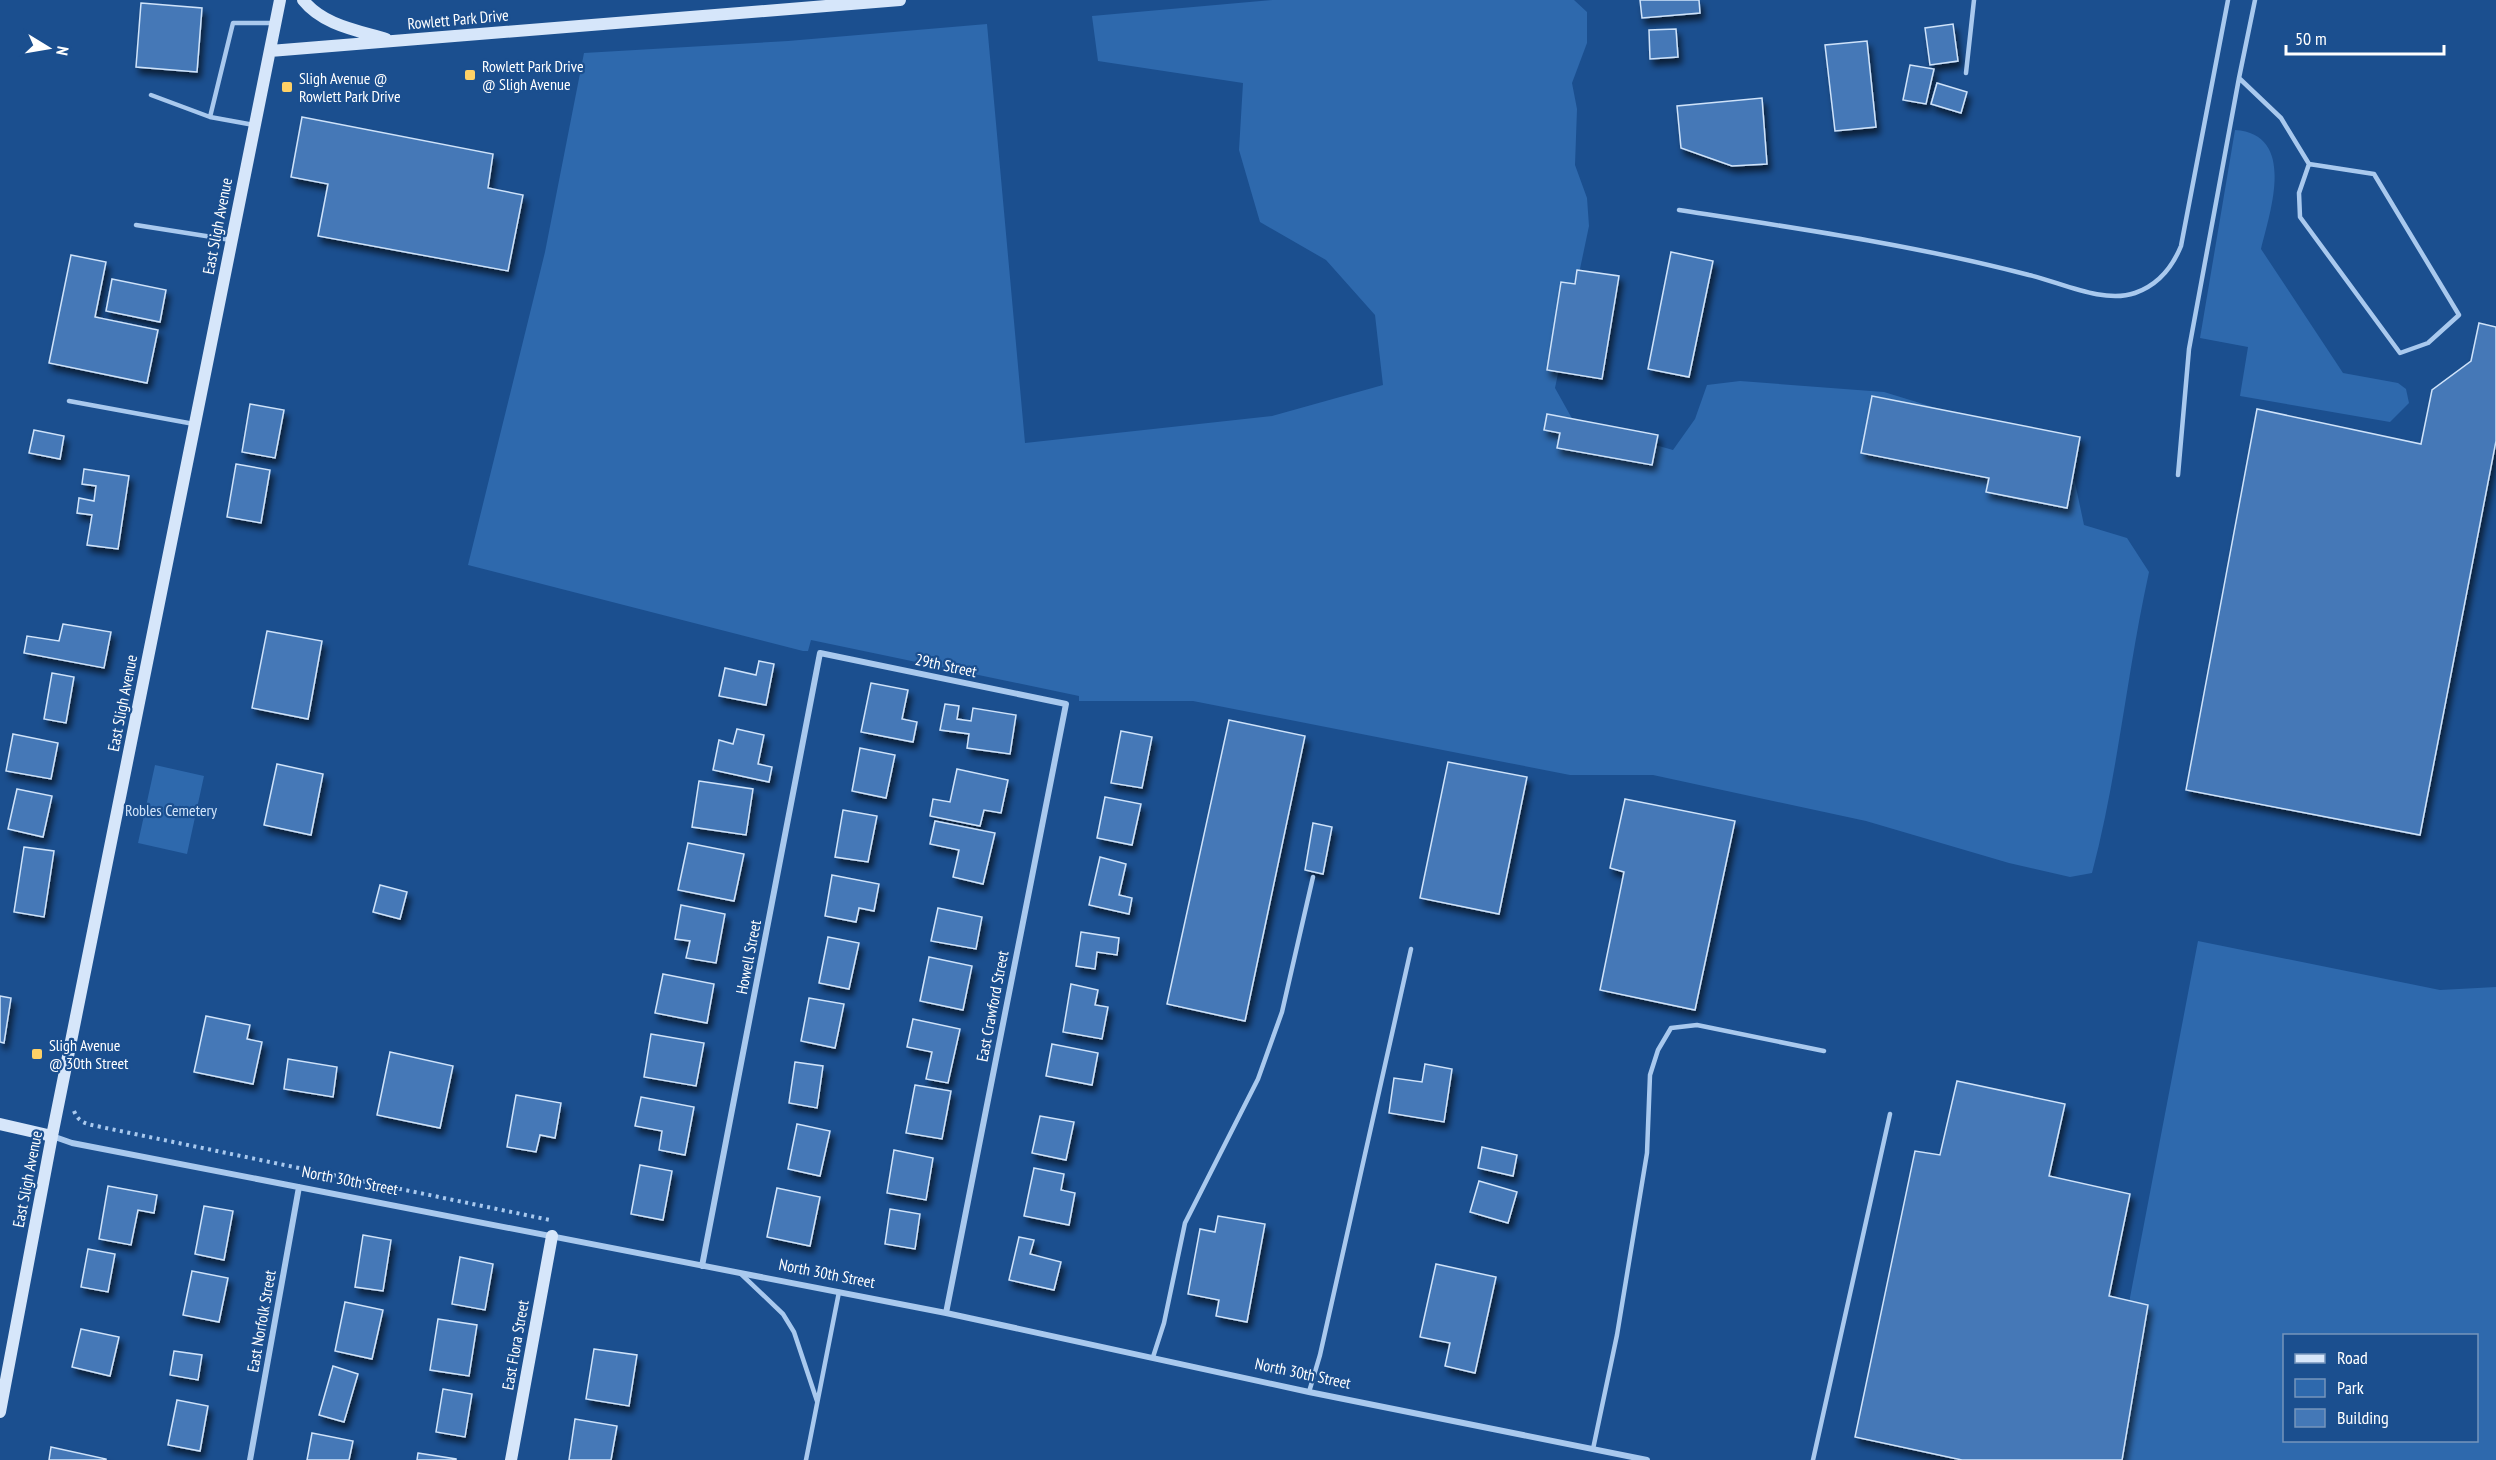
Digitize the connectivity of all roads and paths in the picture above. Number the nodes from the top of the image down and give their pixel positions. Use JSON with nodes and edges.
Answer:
{"nodes":[{"id":1,"x":280,"y":0,"type":"edge"},
{"id":2,"x":303,"y":0,"type":"edge"},
{"id":3,"x":900,"y":0,"type":"edge"},
{"id":4,"x":1974,"y":0,"type":"edge"},
{"id":5,"x":2228,"y":0,"type":"edge"},
{"id":6,"x":2255,"y":0,"type":"edge"},
{"id":7,"x":275,"y":23,"type":"junction"},
{"id":8,"x":392,"y":41,"type":"junction"},
{"id":9,"x":270,"y":51,"type":"junction"},
{"id":10,"x":1966,"y":73,"type":"dead end"},
{"id":11,"x":2240,"y":78,"type":"junction"},
{"id":12,"x":151,"y":95,"type":"dead end"},
{"id":13,"x":210,"y":117,"type":"junction"},
{"id":14,"x":255,"y":125,"type":"junction"},
{"id":15,"x":2309,"y":164,"type":"junction"},
{"id":16,"x":1679,"y":210,"type":"dead end"},
{"id":17,"x":136,"y":225,"type":"dead end"},
{"id":18,"x":231,"y":240,"type":"junction"},
{"id":19,"x":69,"y":401,"type":"dead end"},
{"id":20,"x":194,"y":424,"type":"junction"},
{"id":21,"x":2178,"y":475,"type":"dead end"},
{"id":22,"x":820,"y":653,"type":"joint"},
{"id":23,"x":1066,"y":704,"type":"joint"},
{"id":24,"x":1313,"y":877,"type":"dead end"},
{"id":25,"x":1411,"y":948,"type":"dead end"},
{"id":26,"x":1824,"y":1051,"type":"dead end"},
{"id":27,"x":1890,"y":1114,"type":"dead end"},
{"id":28,"x":0,"y":1124,"type":"edge"},
{"id":29,"x":52,"y":1136,"type":"junction"},
{"id":30,"x":299,"y":1187,"type":"junction"},
{"id":31,"x":552,"y":1236,"type":"junction"},
{"id":32,"x":702,"y":1266,"type":"junction"},
{"id":33,"x":740,"y":1273,"type":"junction"},
{"id":34,"x":839,"y":1292,"type":"junction"},
{"id":35,"x":946,"y":1313,"type":"junction"},
{"id":36,"x":1153,"y":1357,"type":"junction"},
{"id":37,"x":1309,"y":1392,"type":"junction"},
{"id":38,"x":818,"y":1402,"type":"junction"},
{"id":39,"x":0,"y":1412,"type":"edge"},
{"id":40,"x":1593,"y":1449,"type":"junction"},
{"id":41,"x":249,"y":1460,"type":"edge"},
{"id":42,"x":511,"y":1460,"type":"edge"},
{"id":43,"x":806,"y":1460,"type":"edge"},
{"id":44,"x":1647,"y":1460,"type":"edge"},
{"id":45,"x":1812,"y":1460,"type":"edge"}],
"edges":[{"from":1,"to":7,"type":"street","name":"East Sligh Avenue"},
{"from":2,"to":8,"type":"street"},
{"from":3,"to":8,"type":"street","name":"Rowlett Park Drive"},
{"from":4,"to":10,"type":"lane"},
{"from":5,"to":16,"type":"lane"},
{"from":6,"to":11,"type":"lane"},
{"from":7,"to":9,"type":"street","name":"East Sligh Avenue"},
{"from":7,"to":13,"type":"lane"},
{"from":8,"to":9,"type":"street","name":"Rowlett Park Drive"},
{"from":9,"to":14,"type":"street","name":"East Sligh Avenue"},
{"from":11,"to":15,"type":"lane"},
{"from":11,"to":21,"type":"lane"},
{"from":12,"to":13,"type":"lane"},
{"from":13,"to":14,"type":"lane"},
{"from":14,"to":18,"type":"street","name":"East Sligh Avenue"},
{"from":15,"to":15,"type":"lane"},
{"from":17,"to":18,"type":"lane"},
{"from":18,"to":20,"type":"street","name":"East Sligh Avenue"},
{"from":19,"to":20,"type":"lane"},
{"from":20,"to":29,"type":"street","name":"East Sligh Avenue"},
{"from":22,"to":23,"type":"street","name":"29th Street"},
{"from":22,"to":32,"type":"street","name":"Howell Street"},
{"from":23,"to":35,"type":"street","name":"East Crawford Street"},
{"from":24,"to":36,"type":"lane"},
{"from":25,"to":37,"type":"lane"},
{"from":26,"to":40,"type":"lane"},
{"from":27,"to":45,"type":"lane"},
{"from":28,"to":29,"type":"street","name":"North 30th Street"},
{"from":29,"to":30,"type":"street","name":"North 30th Street"},
{"from":29,"to":39,"type":"street","name":"East Sligh Avenue"},
{"from":30,"to":31,"type":"street","name":"North 30th Street"},
{"from":30,"to":41,"type":"street","name":"East Norfolk Street"},
{"from":31,"to":32,"type":"street","name":"North 30th Street"},
{"from":31,"to":42,"type":"street","name":"East Flora Street"},
{"from":32,"to":33,"type":"street","name":"North 30th Street"},
{"from":33,"to":34,"type":"street","name":"North 30th Street"},
{"from":33,"to":38,"type":"lane"},
{"from":34,"to":35,"type":"street","name":"North 30th Street"},
{"from":34,"to":38,"type":"lane"},
{"from":35,"to":36,"type":"street","name":"North 30th Street"},
{"from":36,"to":37,"type":"street","name":"North 30th Street"},
{"from":37,"to":40,"type":"street","name":"North 30th Street"},
{"from":38,"to":43,"type":"lane"},
{"from":40,"to":44,"type":"street","name":"North 30th Street"}]}
